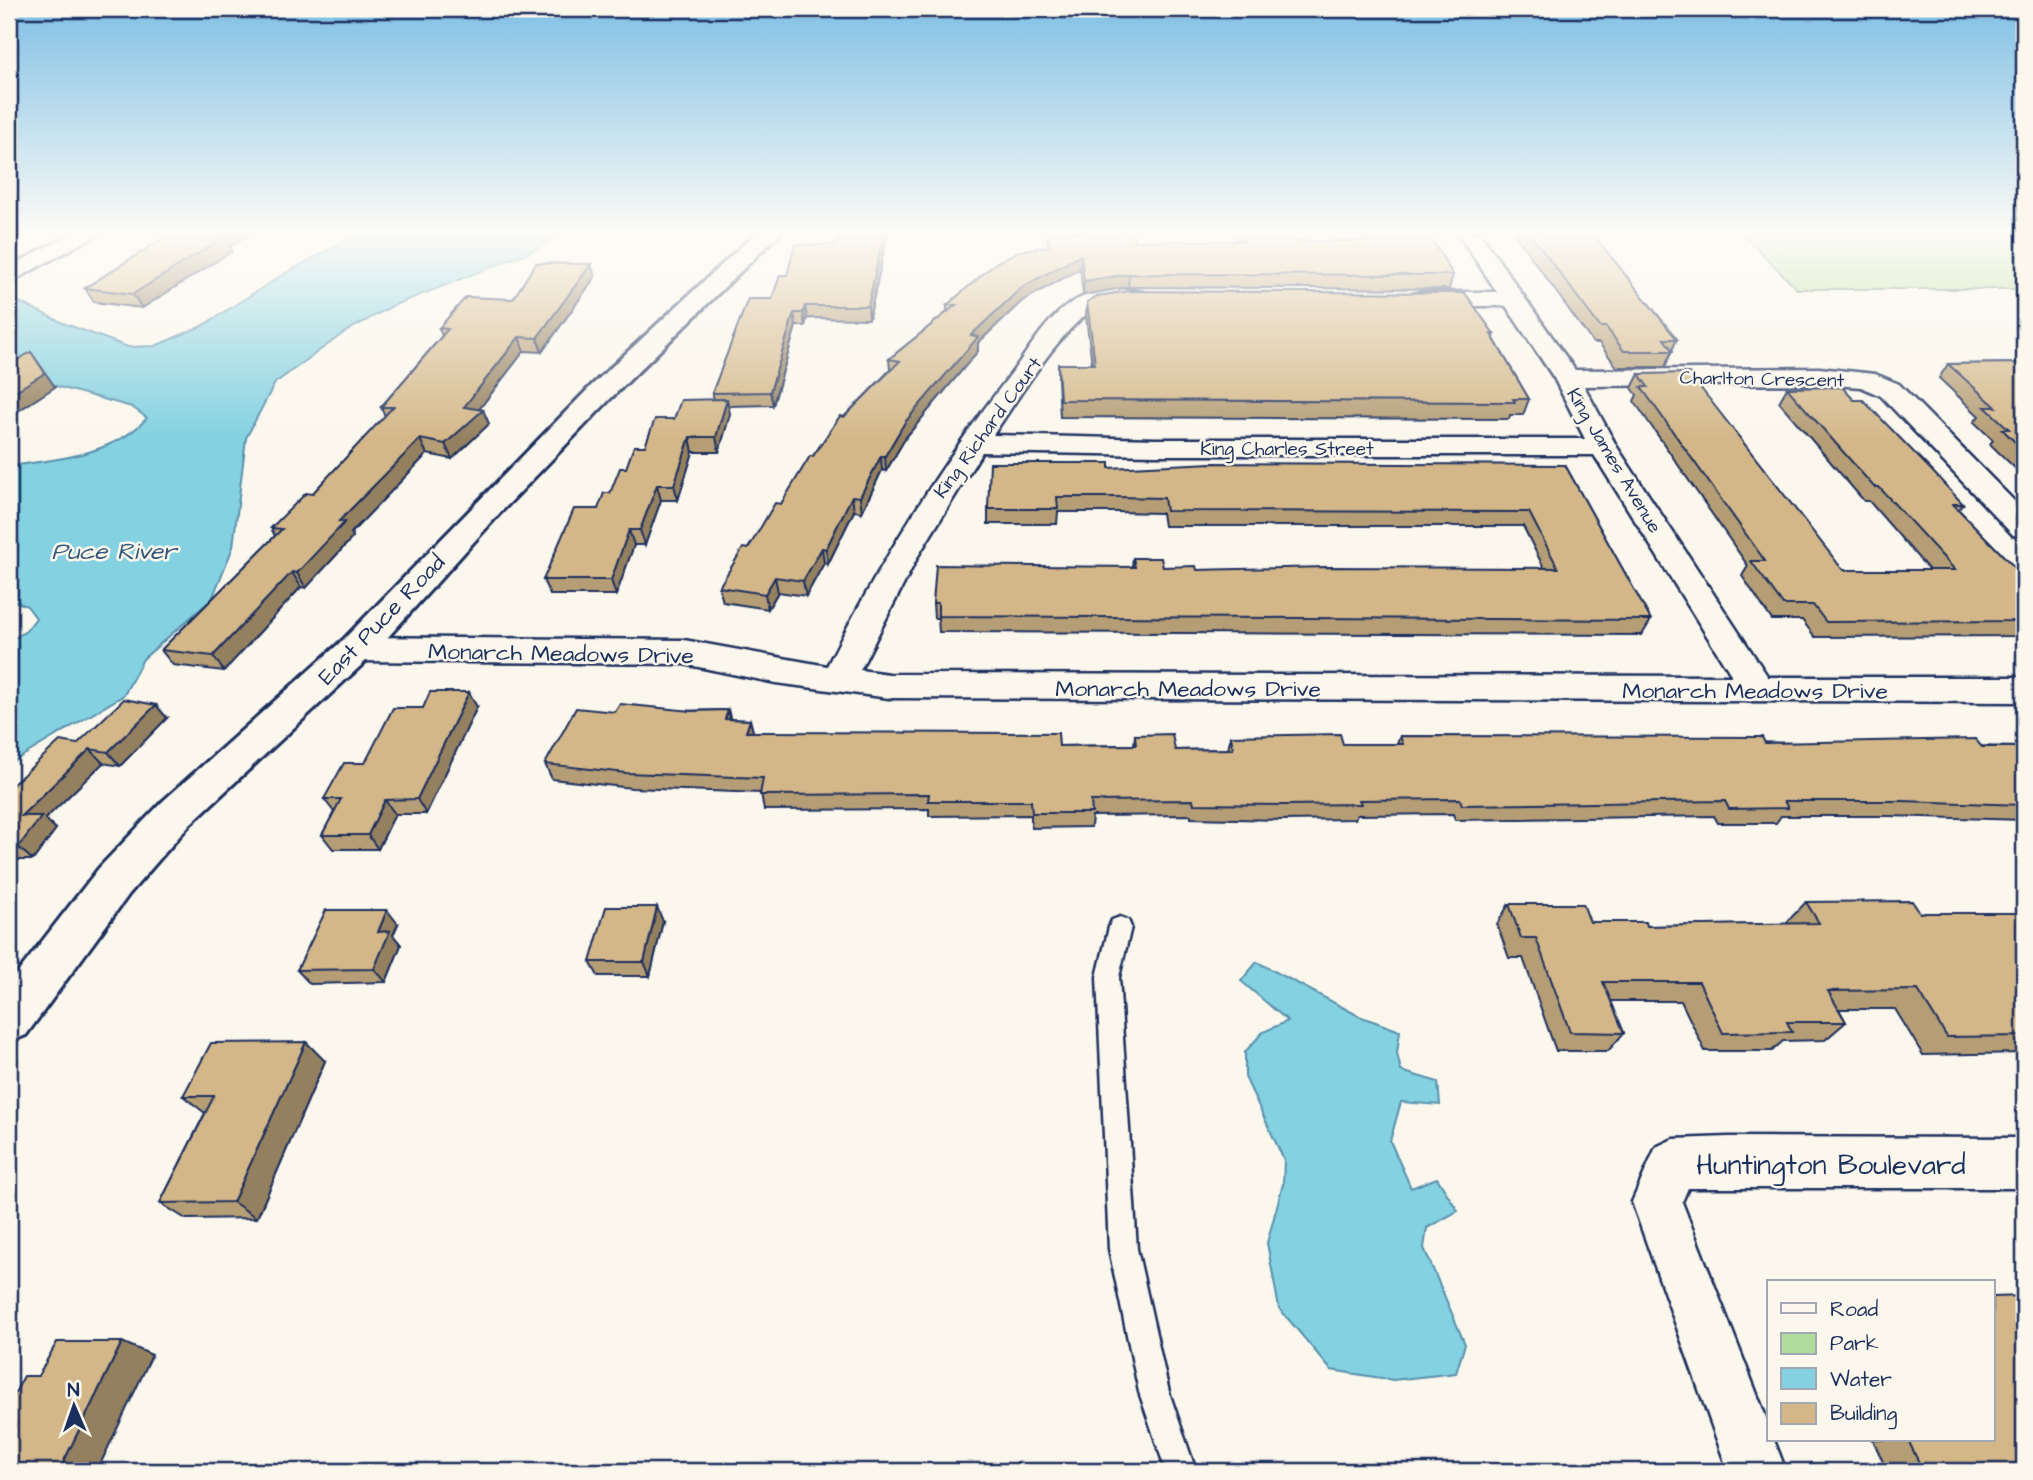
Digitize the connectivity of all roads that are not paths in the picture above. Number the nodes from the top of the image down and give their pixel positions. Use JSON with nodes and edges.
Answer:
{"nodes":[{"id":1,"x":697,"y":301,"type":"edge"},
{"id":2,"x":1095,"y":301,"type":"edge"},
{"id":3,"x":1514,"y":301,"type":"edge"},
{"id":4,"x":1567,"y":378,"type":"junction"},
{"id":5,"x":971,"y":443,"type":"junction"},
{"id":6,"x":1603,"y":447,"type":"junction"},
{"id":7,"x":2024,"y":528,"type":"edge"},
{"id":8,"x":356,"y":649,"type":"junction"},
{"id":9,"x":838,"y":679,"type":"junction"},
{"id":10,"x":2024,"y":690,"type":"edge"},
{"id":11,"x":1759,"y":691,"type":"junction"},
{"id":12,"x":1120,"y":927,"type":"dead end"},
{"id":13,"x":9,"y":1020,"type":"edge"},
{"id":14,"x":2024,"y":1164,"type":"edge"},
{"id":15,"x":1181,"y":1471,"type":"edge"},
{"id":16,"x":1758,"y":1471,"type":"edge"}],
"edges":[{"from":1,"to":8,"type":"main road","name":"East Puce Road"},
{"from":2,"to":5,"type":"street","name":"King Richard Court"},
{"from":3,"to":4,"type":"street","name":"King James Avenue"},
{"from":4,"to":6,"type":"street","name":"King James Avenue"},
{"from":4,"to":7,"type":"street","name":"Charlton Crescent"},
{"from":5,"to":6,"type":"street","name":"King Charles Street"},
{"from":5,"to":9,"type":"street","name":"King Richard Court"},
{"from":6,"to":11,"type":"street","name":"King James Avenue"},
{"from":8,"to":9,"type":"street","name":"Monarch Meadows Drive"},
{"from":8,"to":13,"type":"main road","name":"East Puce Road"},
{"from":9,"to":11,"type":"street","name":"Monarch Meadows Drive"},
{"from":10,"to":11,"type":"street","name":"Monarch Meadows Drive"},
{"from":12,"to":15,"type":"lane"},
{"from":14,"to":16,"type":"street","name":"Huntington Boulevard"}]}
